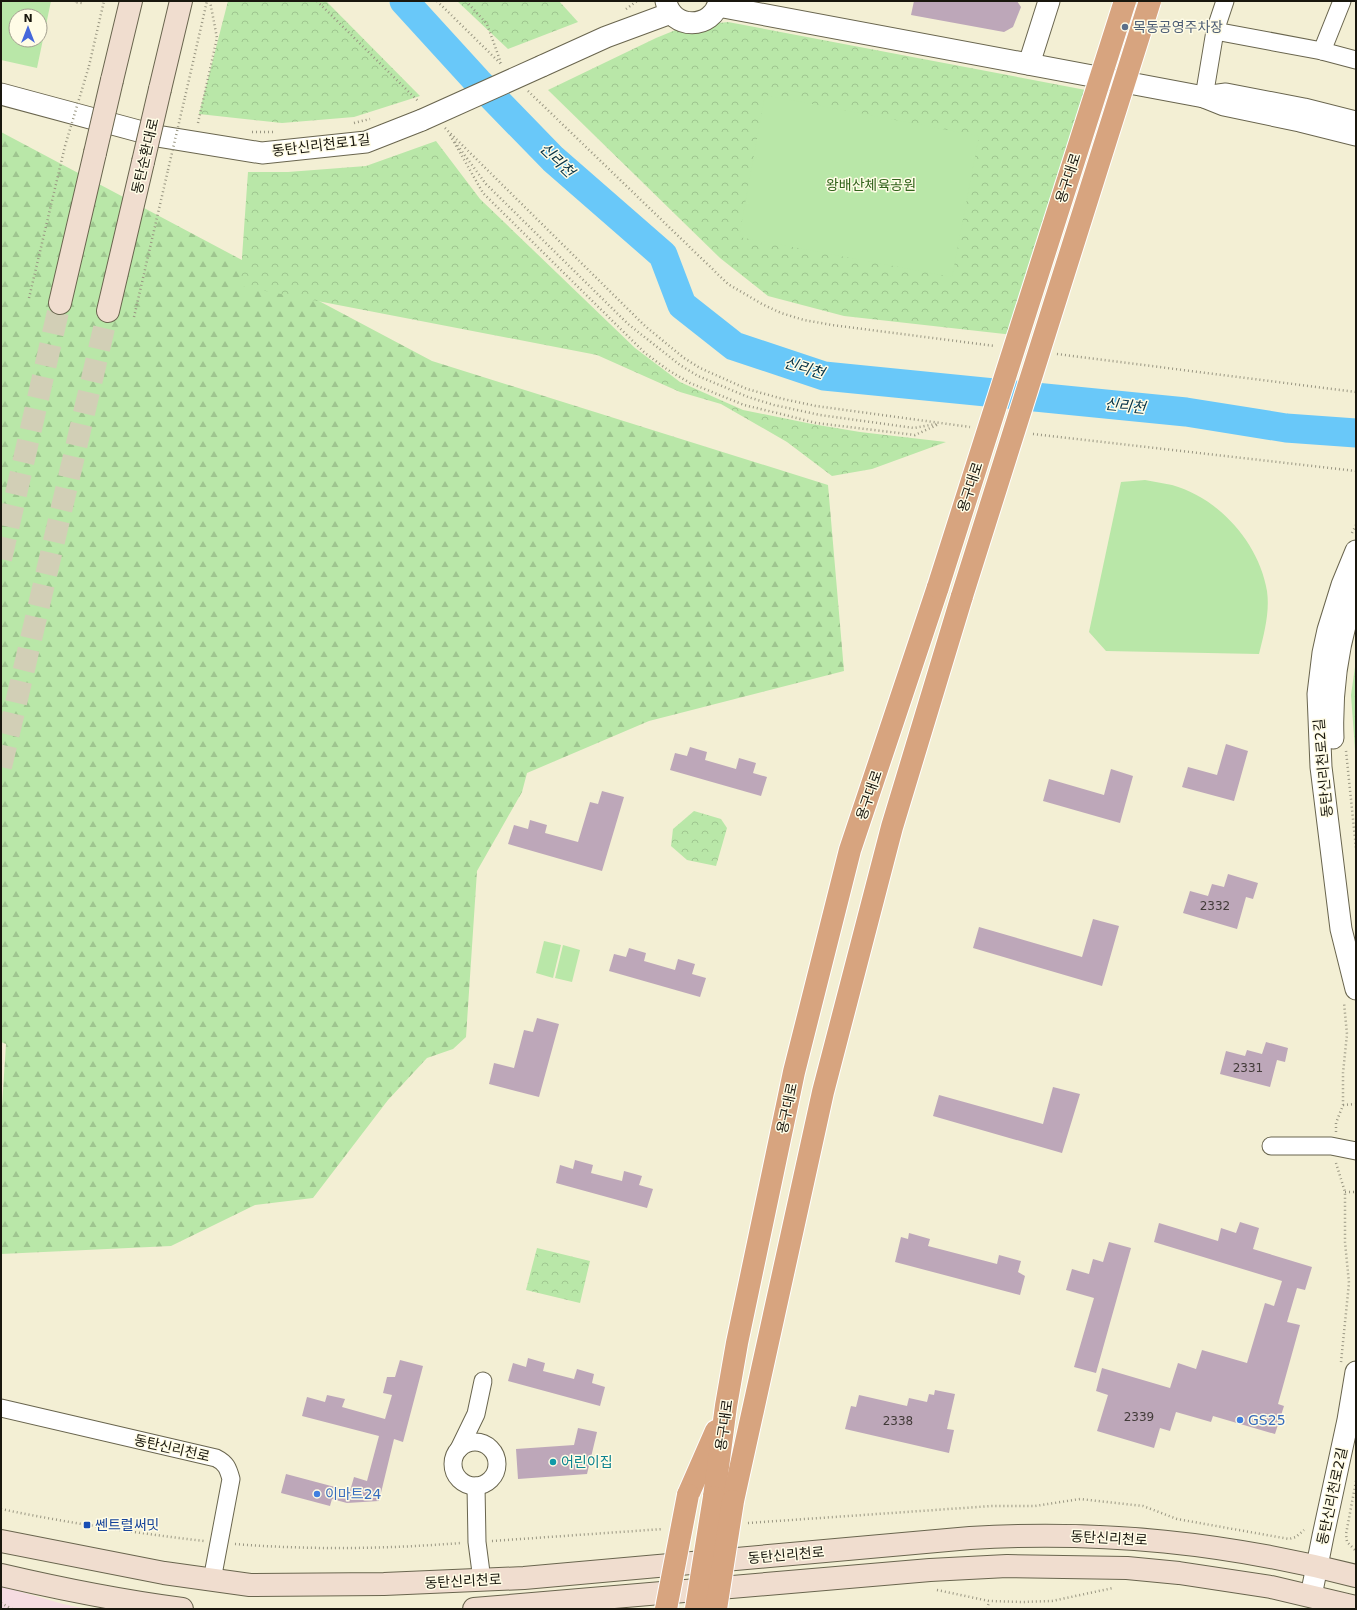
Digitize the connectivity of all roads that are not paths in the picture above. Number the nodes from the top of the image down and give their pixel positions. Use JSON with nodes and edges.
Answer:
{"nodes":[{"id":1,"x":131,"y":1,"type":"edge"},
{"id":2,"x":181,"y":1,"type":"edge"},
{"id":3,"x":1049,"y":1,"type":"edge"},
{"id":4,"x":1125,"y":1,"type":"edge"},
{"id":5,"x":1150,"y":1,"type":"edge"},
{"id":6,"x":1225,"y":1,"type":"edge"},
{"id":7,"x":1342,"y":1,"type":"edge"},
{"id":8,"x":718,"y":4,"type":"edge"},
{"id":9,"x":668,"y":7,"type":"edge"},
{"id":10,"x":1215,"y":31,"type":"junction"},
{"id":11,"x":1322,"y":51,"type":"junction"},
{"id":12,"x":1356,"y":60,"type":"edge"},
{"id":13,"x":1030,"y":64,"type":"junction"},
{"id":14,"x":1,"y":94,"type":"edge"},
{"id":15,"x":1204,"y":97,"type":"junction"},
{"id":16,"x":1356,"y":122,"type":"edge"},
{"id":17,"x":1356,"y":135,"type":"edge"},
{"id":18,"x":60,"y":303,"type":"tunnel mouth"},
{"id":19,"x":108,"y":311,"type":"tunnel mouth"},
{"id":20,"x":1356,"y":551,"type":"edge"},
{"id":21,"x":1356,"y":589,"type":"edge"},
{"id":22,"x":1356,"y":951,"type":"edge"},
{"id":23,"x":1356,"y":989,"type":"edge"},
{"id":24,"x":1271,"y":1146,"type":"dead end"},
{"id":25,"x":1356,"y":1151,"type":"edge"},
{"id":26,"x":1348,"y":1368,"type":"edge"},
{"id":27,"x":483,"y":1381,"type":"dead end"},
{"id":28,"x":726,"y":1406,"type":"junction"},
{"id":29,"x":1,"y":1408,"type":"edge"},
{"id":30,"x":476,"y":1414,"type":"junction"},
{"id":31,"x":485,"y":1445,"type":"junction"},
{"id":32,"x":458,"y":1450,"type":"junction"},
{"id":33,"x":476,"y":1486,"type":"junction"},
{"id":34,"x":735,"y":1506,"type":"junction"},
{"id":35,"x":1,"y":1540,"type":"edge"},
{"id":36,"x":1318,"y":1566,"type":"junction"},
{"id":37,"x":1,"y":1576,"type":"edge"},
{"id":38,"x":1356,"y":1576,"type":"edge"},
{"id":39,"x":212,"y":1580,"type":"junction"},
{"id":40,"x":482,"y":1580,"type":"junction"},
{"id":41,"x":1311,"y":1596,"type":"junction"},
{"id":42,"x":1356,"y":1607,"type":"edge"},
{"id":43,"x":182,"y":1609,"type":"edge"},
{"id":44,"x":482,"y":1609,"type":"edge"},
{"id":45,"x":666,"y":1609,"type":"edge"},
{"id":46,"x":696,"y":1609,"type":"edge"},
{"id":47,"x":716,"y":1609,"type":"edge"},
{"id":48,"x":732,"y":1609,"type":"edge"}],
"edges":[{"from":1,"to":18,"type":"main road","bridge":true},
{"from":2,"to":19,"type":"main road","name":"동탄순환대로","bridge":true},
{"from":3,"to":13,"type":"street"},
{"from":4,"to":28,"type":"highway","name":"용구대로","bridge":true},
{"from":5,"to":34,"type":"highway","name":"용구대로","bridge":true},
{"from":6,"to":10,"type":"street"},
{"from":7,"to":11,"type":"street"},
{"from":8,"to":9,"type":"street","name":"동탄신리천로1길"},
{"from":8,"to":13,"type":"street"},
{"from":9,"to":14,"type":"street","name":"동탄신리천로1길","bridge":true},
{"from":10,"to":11,"type":"street"},
{"from":10,"to":15,"type":"street"},
{"from":11,"to":12,"type":"street"},
{"from":13,"to":15,"type":"street"},
{"from":15,"to":16,"type":"street"},
{"from":15,"to":17,"type":"street"},
{"from":20,"to":23,"type":"street","name":"동탄신리천로2길"},
{"from":21,"to":22,"type":"street","name":"동탄신리천로2길"},
{"from":24,"to":25,"type":"street"},
{"from":26,"to":36,"type":"street","name":"동탄신리천로2길"},
{"from":27,"to":30,"type":"street"},
{"from":28,"to":34,"type":"highway","name":"용구대로"},
{"from":28,"to":45,"type":"highway","bridge":true},
{"from":29,"to":39,"type":"street","name":"동탄신리천로"},
{"from":30,"to":31,"type":"street"},
{"from":30,"to":32,"type":"street"},
{"from":31,"to":32,"type":"street"},
{"from":31,"to":33,"type":"street"},
{"from":32,"to":33,"type":"street"},
{"from":33,"to":40,"type":"street"},
{"from":34,"to":46,"type":"highway","name":"용구대로","bridge":true},
{"from":34,"to":47,"type":"highway","name":"용구대로","bridge":true},
{"from":34,"to":48,"type":"highway"},
{"from":35,"to":39,"type":"main road","name":"동탄신리천로"},
{"from":36,"to":38,"type":"main road","name":"동탄신리천로"},
{"from":36,"to":40,"type":"main road","name":"동탄신리천로"},
{"from":36,"to":41,"type":"street","name":"동탄신리천로2길"},
{"from":37,"to":43,"type":"main road"},
{"from":39,"to":40,"type":"main road","name":"동탄신리천로"},
{"from":40,"to":44,"type":"main road"},
{"from":41,"to":42,"type":"main road","name":"동탄신리천로"},
{"from":41,"to":44,"type":"main road","name":"동탄신리천로"}]}
